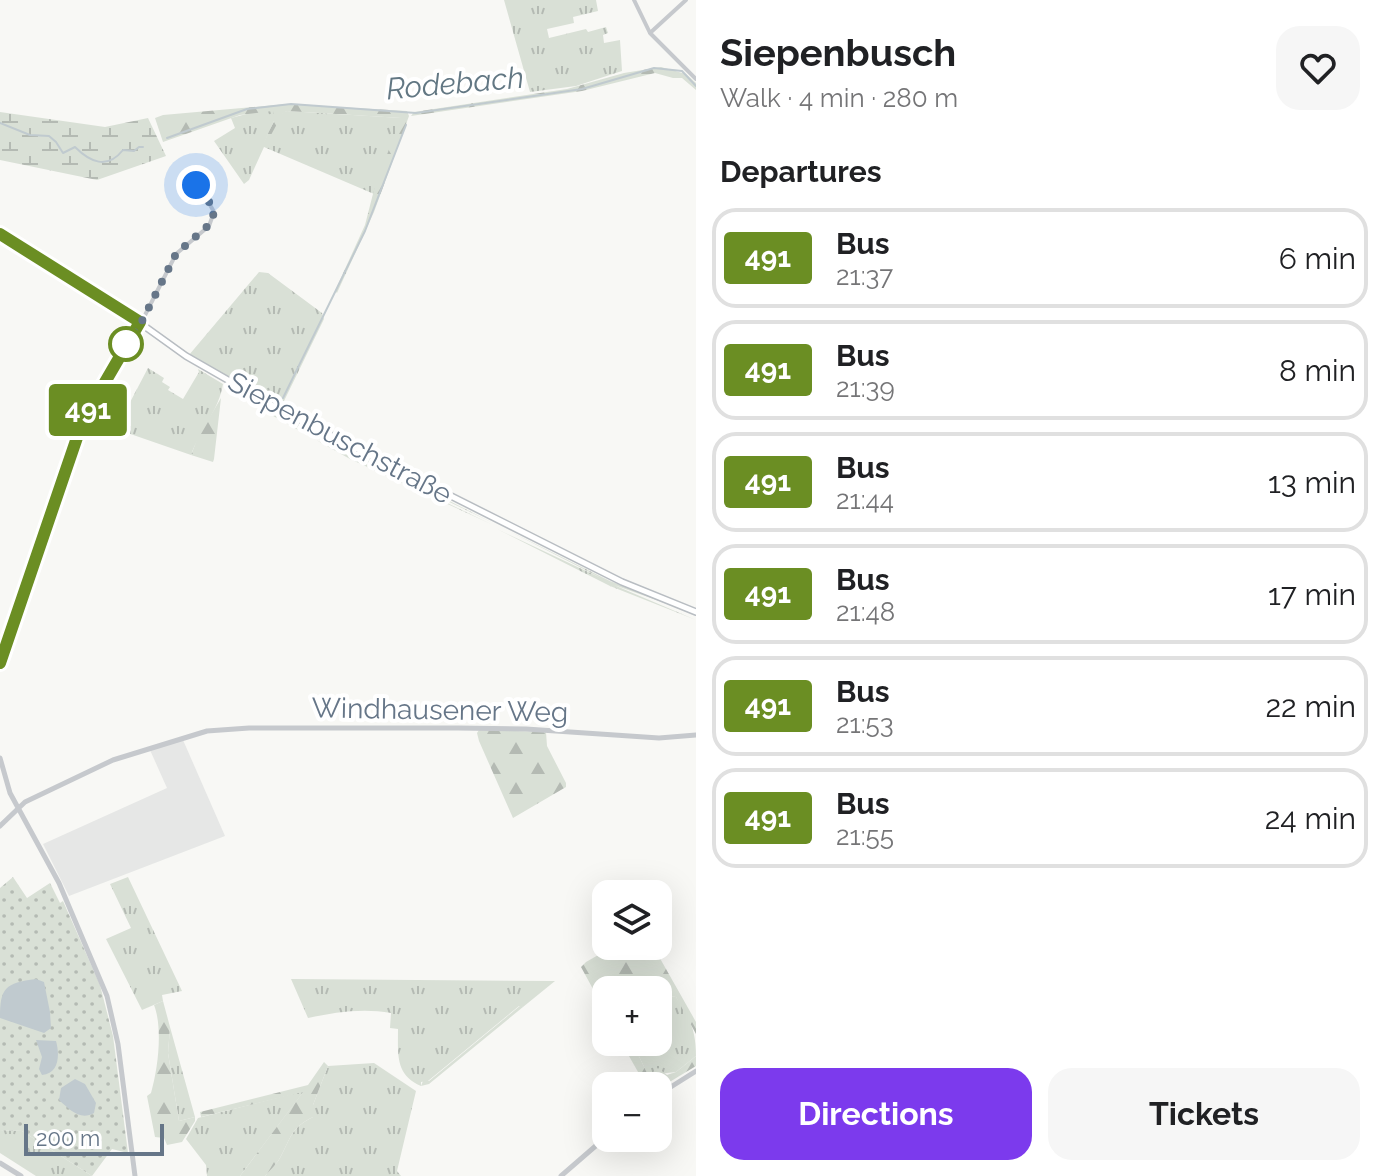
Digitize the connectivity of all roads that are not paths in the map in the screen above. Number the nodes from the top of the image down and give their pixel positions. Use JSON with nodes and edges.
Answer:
{"nodes":[{"id":1,"x":634,"y":0,"type":"edge"},
{"id":2,"x":686,"y":0,"type":"edge"},
{"id":3,"x":650,"y":33,"type":"junction"},
{"id":4,"x":696,"y":79,"type":"edge"},
{"id":5,"x":185,"y":171,"type":"dead end"},
{"id":6,"x":0,"y":234,"type":"edge"},
{"id":7,"x":141,"y":323,"type":"junction"},
{"id":8,"x":83,"y":420,"type":"dead end"},
{"id":9,"x":696,"y":612,"type":"edge"},
{"id":10,"x":696,"y":735,"type":"edge"},
{"id":11,"x":0,"y":758,"type":"edge"},
{"id":12,"x":17,"y":808,"type":"junction"},
{"id":13,"x":0,"y":826,"type":"edge"},
{"id":14,"x":696,"y":1071,"type":"edge"},
{"id":15,"x":672,"y":1086,"type":"edge"},
{"id":16,"x":592,"y":1149,"type":"edge"},
{"id":17,"x":0,"y":1163,"type":"edge"},
{"id":18,"x":21,"y":1176,"type":"edge"},
{"id":19,"x":135,"y":1176,"type":"edge"},
{"id":20,"x":561,"y":1176,"type":"edge"}],
"edges":[{"from":1,"to":3,"type":"street"},
{"from":2,"to":3,"type":"street"},
{"from":3,"to":4,"type":"street"},
{"from":5,"to":7,"type":"street"},
{"from":6,"to":7,"type":"main road","name":"Siepenbuschstraße"},
{"from":7,"to":8,"type":"street"},
{"from":7,"to":9,"type":"main road","name":"Siepenbuschstraße"},
{"from":10,"to":12,"type":"street","name":"Windhausener Weg"},
{"from":11,"to":12,"type":"street"},
{"from":12,"to":13,"type":"street","name":"Windhausener Weg"},
{"from":12,"to":19,"type":"street"},
{"from":14,"to":15,"type":"street"},
{"from":16,"to":20,"type":"street"},
{"from":17,"to":18,"type":"street"}]}
